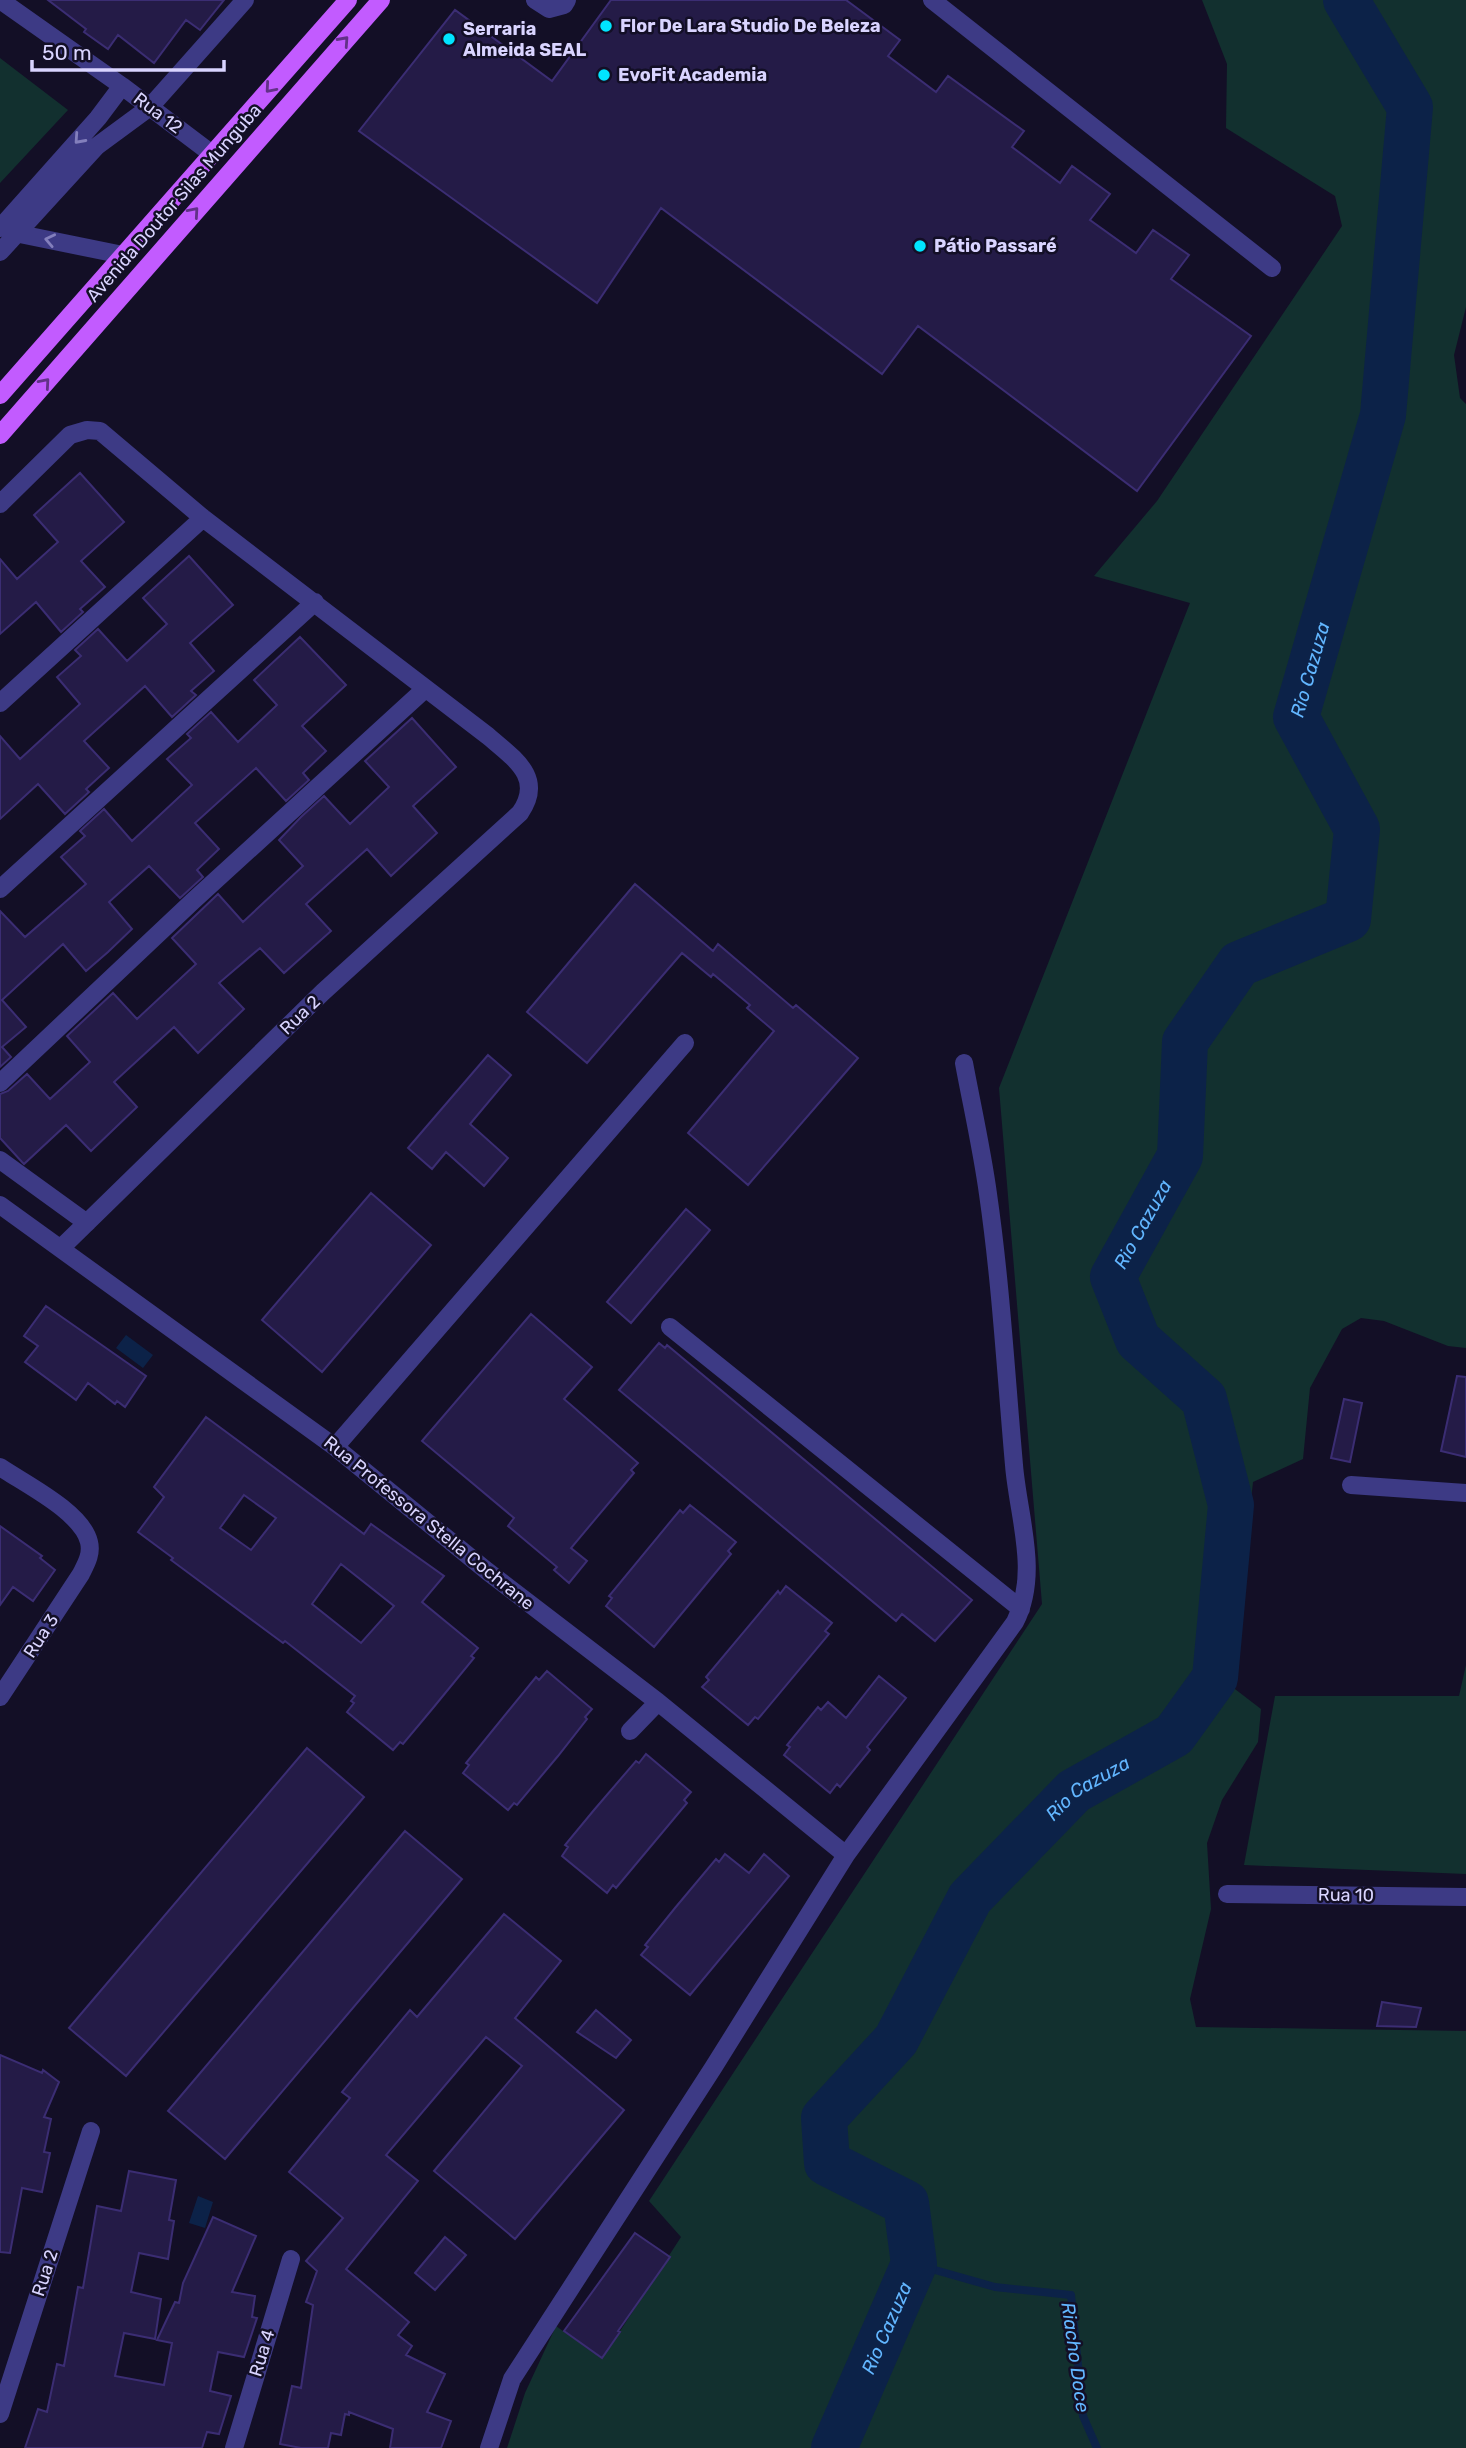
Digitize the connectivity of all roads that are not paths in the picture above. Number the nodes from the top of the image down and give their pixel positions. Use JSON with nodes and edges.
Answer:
{"nodes":[{"id":1,"x":0,"y":0,"type":"edge"},
{"id":2,"x":245,"y":0,"type":"edge"},
{"id":3,"x":348,"y":0,"type":"edge"},
{"id":4,"x":381,"y":0,"type":"edge"},
{"id":5,"x":535,"y":0,"type":"edge"},
{"id":6,"x":567,"y":0,"type":"edge"},
{"id":7,"x":932,"y":0,"type":"edge"},
{"id":8,"x":122,"y":86,"type":"junction"},
{"id":9,"x":150,"y":107,"type":"junction"},
{"id":10,"x":212,"y":155,"type":"junction"},
{"id":11,"x":6,"y":231,"type":"edge"},
{"id":12,"x":0,"y":252,"type":"edge"},
{"id":13,"x":123,"y":255,"type":"junction"},
{"id":14,"x":1272,"y":268,"type":"dead end"},
{"id":15,"x":0,"y":395,"type":"edge"},
{"id":16,"x":0,"y":435,"type":"edge"},
{"id":17,"x":0,"y":503,"type":"edge"},
{"id":18,"x":203,"y":518,"type":"junction"},
{"id":19,"x":315,"y":602,"type":"junction"},
{"id":20,"x":425,"y":689,"type":"junction"},
{"id":21,"x":0,"y":703,"type":"edge"},
{"id":22,"x":0,"y":889,"type":"edge"},
{"id":23,"x":685,"y":1043,"type":"dead end"},
{"id":24,"x":964,"y":1063,"type":"dead end"},
{"id":25,"x":0,"y":1083,"type":"edge"},
{"id":26,"x":0,"y":1160,"type":"edge"},
{"id":27,"x":0,"y":1205,"type":"edge"},
{"id":28,"x":87,"y":1223,"type":"junction"},
{"id":29,"x":61,"y":1248,"type":"junction"},
{"id":30,"x":670,"y":1328,"type":"dead end"},
{"id":31,"x":335,"y":1447,"type":"junction"},
{"id":32,"x":0,"y":1467,"type":"edge"},
{"id":33,"x":1351,"y":1485,"type":"dead end"},
{"id":34,"x":1466,"y":1493,"type":"edge"},
{"id":35,"x":1021,"y":1609,"type":"junction"},
{"id":36,"x":0,"y":1698,"type":"edge"},
{"id":37,"x":657,"y":1702,"type":"junction"},
{"id":38,"x":630,"y":1731,"type":"dead end"},
{"id":39,"x":846,"y":1855,"type":"junction"},
{"id":40,"x":1227,"y":1894,"type":"dead end"},
{"id":41,"x":1466,"y":1897,"type":"edge"},
{"id":42,"x":91,"y":2131,"type":"dead end"},
{"id":43,"x":291,"y":2259,"type":"dead end"},
{"id":44,"x":0,"y":2414,"type":"edge"},
{"id":45,"x":234,"y":2448,"type":"edge"},
{"id":46,"x":489,"y":2448,"type":"edge"}],
"edges":[{"from":1,"to":8,"type":"street","name":"Rua 12"},
{"from":2,"to":9,"type":"street"},
{"from":3,"to":10,"type":"main road","name":"Avenida Doutor Silas Munguba","one_way":true},
{"from":16,"to":4,"type":"main road","name":"Avenida Doutor Silas Munguba","one_way":true},
{"from":5,"to":6,"type":"street"},
{"from":7,"to":14,"type":"street"},
{"from":8,"to":9,"type":"street","name":"Rua 12"},
{"from":8,"to":11,"type":"street","one_way":true},
{"from":9,"to":10,"type":"street","name":"Rua 12"},
{"from":9,"to":11,"type":"street"},
{"from":10,"to":13,"type":"main road","name":"Avenida Doutor Silas Munguba"},
{"from":11,"to":12,"type":"street"},
{"from":13,"to":11,"type":"street","one_way":true},
{"from":13,"to":15,"type":"main road","name":"Avenida Doutor Silas Munguba"},
{"from":17,"to":18,"type":"street"},
{"from":18,"to":19,"type":"street"},
{"from":18,"to":21,"type":"street"},
{"from":19,"to":20,"type":"street"},
{"from":19,"to":22,"type":"street"},
{"from":20,"to":25,"type":"street"},
{"from":20,"to":28,"type":"street","name":"Rua 2"},
{"from":23,"to":31,"type":"street"},
{"from":24,"to":35,"type":"street"},
{"from":26,"to":28,"type":"street"},
{"from":27,"to":29,"type":"street","name":"Rua Professora Stella Cochrane"},
{"from":28,"to":29,"type":"street","name":"Rua 2"},
{"from":29,"to":31,"type":"street","name":"Rua Professora Stella Cochrane"},
{"from":30,"to":35,"type":"street"},
{"from":31,"to":37,"type":"street","name":"Rua Professora Stella Cochrane"},
{"from":32,"to":36,"type":"street","name":"Rua 3"},
{"from":33,"to":34,"type":"street"},
{"from":35,"to":39,"type":"street"},
{"from":37,"to":38,"type":"street"},
{"from":37,"to":39,"type":"street","name":"Rua Professora Stella Cochrane"},
{"from":39,"to":46,"type":"street"},
{"from":40,"to":41,"type":"street","name":"Rua 10"},
{"from":42,"to":44,"type":"street","name":"Rua 2"},
{"from":43,"to":45,"type":"street","name":"Rua 4"}]}
